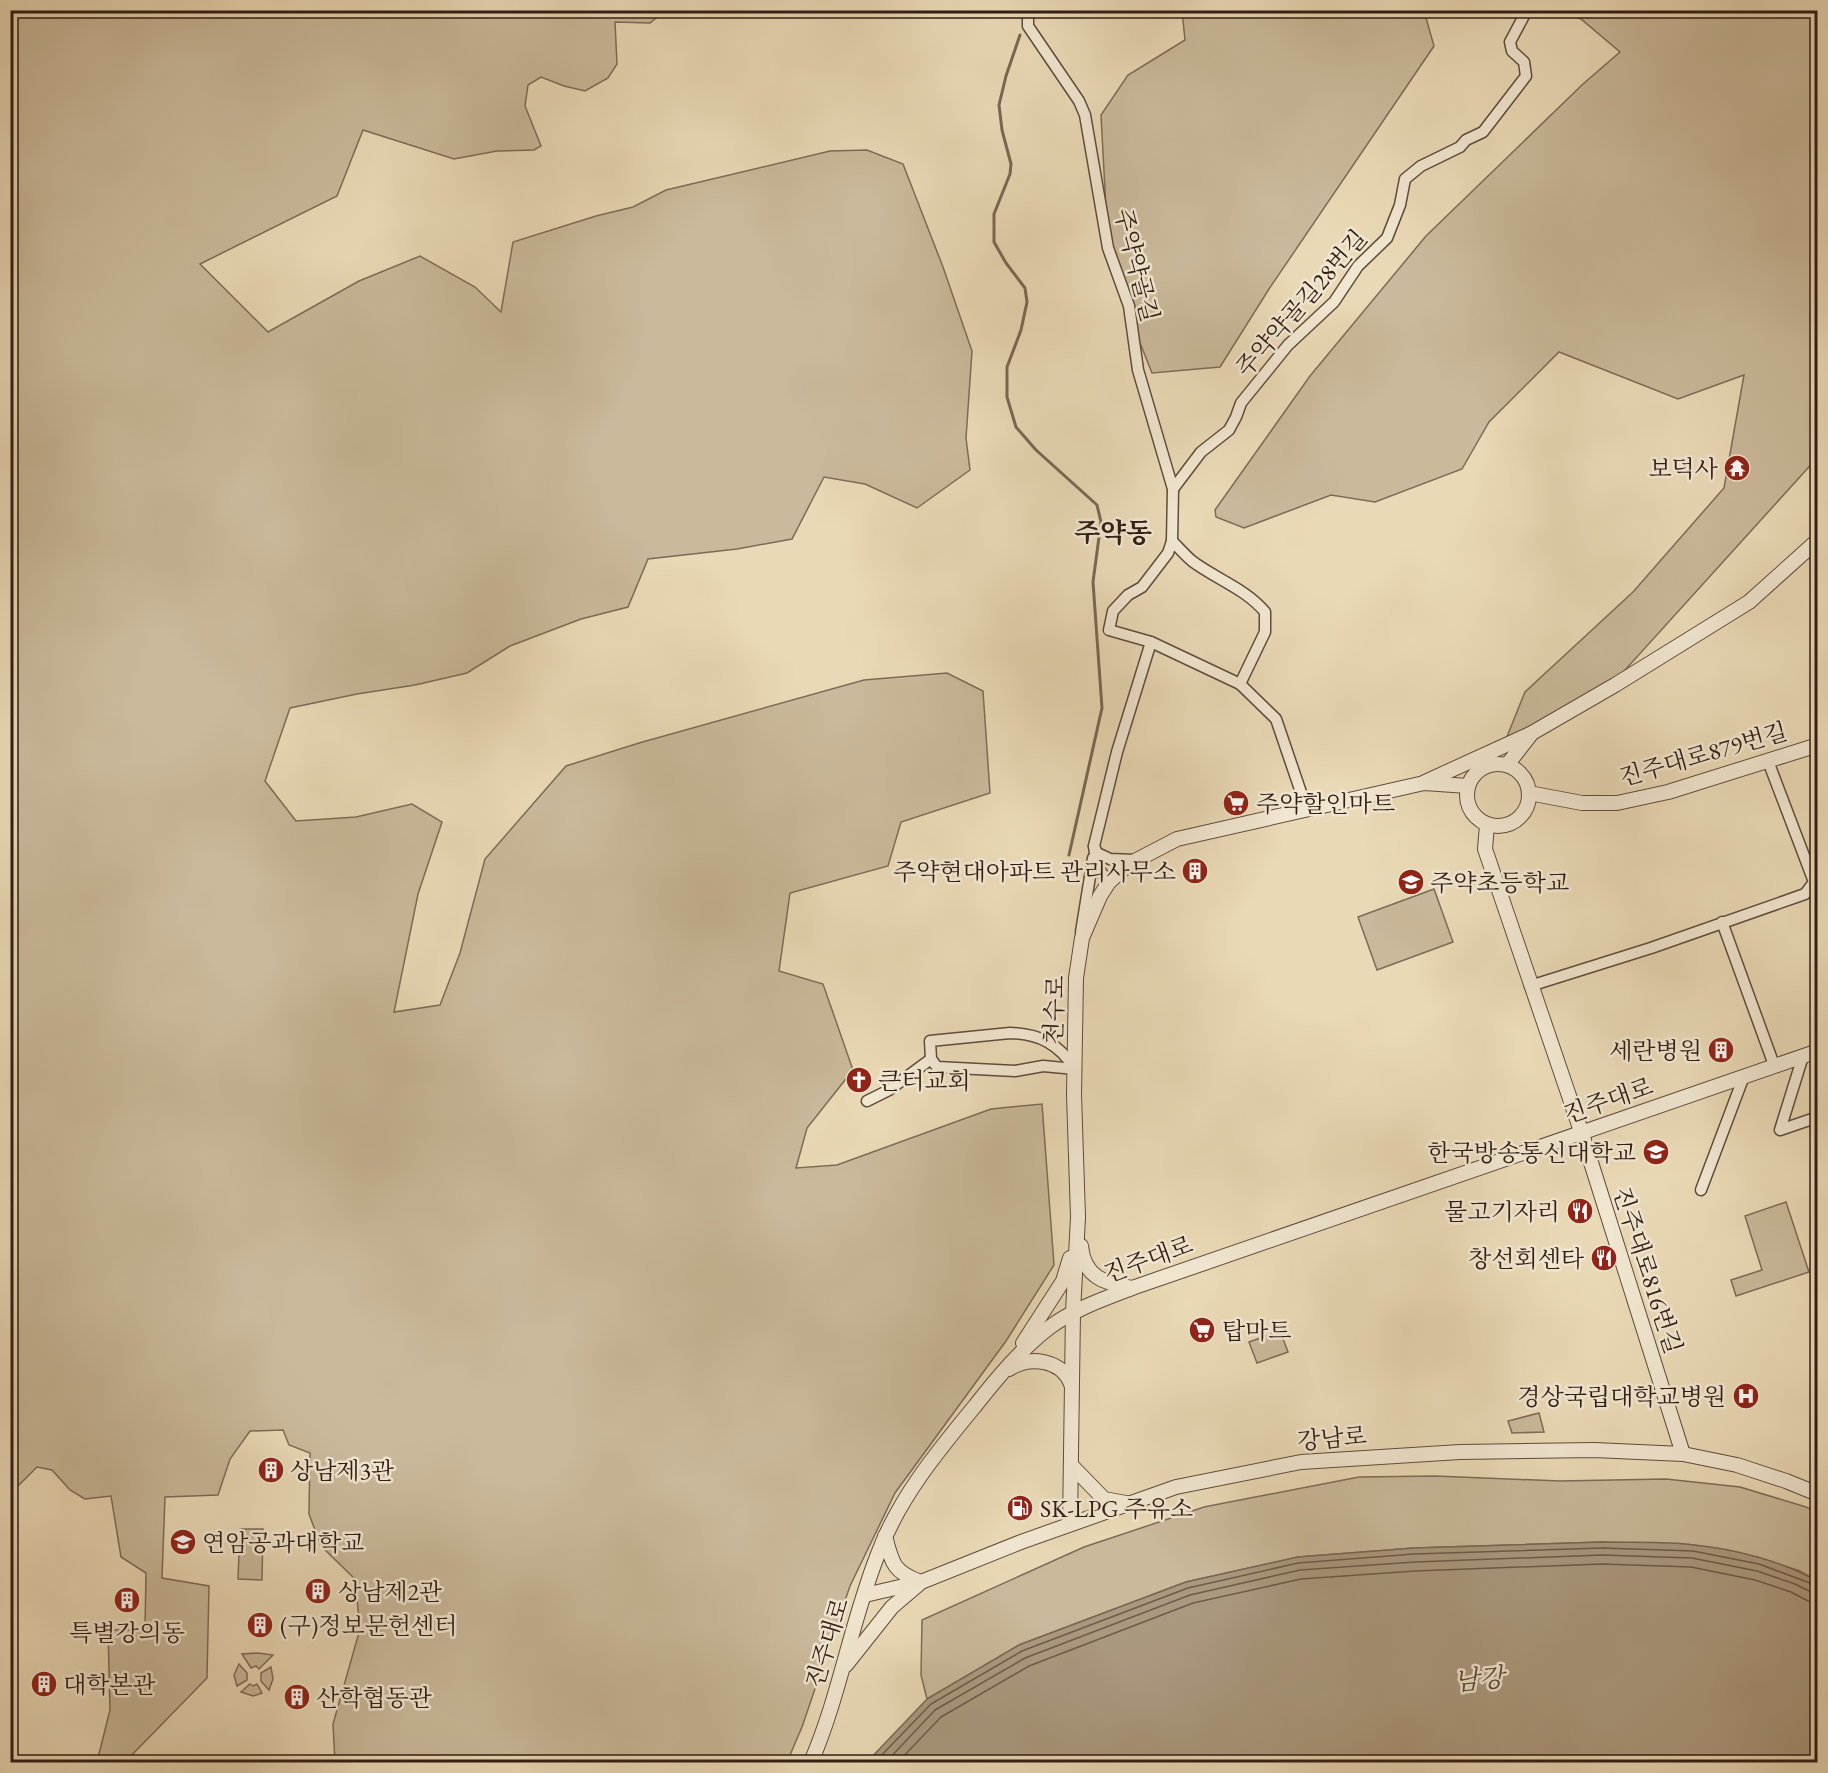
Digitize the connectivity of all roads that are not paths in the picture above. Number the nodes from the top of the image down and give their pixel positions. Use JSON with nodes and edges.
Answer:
{"nodes":[{"id":1,"x":1028,"y":10,"type":"edge"},
{"id":2,"x":1527,"y":10,"type":"edge"},
{"id":3,"x":1173,"y":489,"type":"junction"},
{"id":4,"x":1818,"y":540,"type":"edge"},
{"id":5,"x":1172,"y":541,"type":"junction"},
{"id":6,"x":1151,"y":642,"type":"junction"},
{"id":7,"x":1240,"y":684,"type":"junction"},
{"id":8,"x":1532,"y":733,"type":"junction"},
{"id":9,"x":1818,"y":745,"type":"edge"},
{"id":10,"x":1768,"y":760,"type":"junction"},
{"id":11,"x":1507,"y":765,"type":"junction"},
{"id":12,"x":1424,"y":783,"type":"junction"},
{"id":13,"x":1468,"y":786,"type":"junction"},
{"id":14,"x":1529,"y":793,"type":"junction"},
{"id":15,"x":1307,"y":810,"type":"junction"},
{"id":16,"x":1486,"y":825,"type":"junction"},
{"id":17,"x":1094,"y":846,"type":"junction"},
{"id":18,"x":1135,"y":860,"type":"junction"},
{"id":19,"x":1109,"y":882,"type":"junction"},
{"id":20,"x":1722,"y":922,"type":"junction"},
{"id":21,"x":1076,"y":978,"type":"junction"},
{"id":22,"x":1530,"y":986,"type":"junction"},
{"id":23,"x":1818,"y":1051,"type":"edge"},
{"id":24,"x":1803,"y":1056,"type":"junction"},
{"id":25,"x":931,"y":1059,"type":"junction"},
{"id":26,"x":1774,"y":1065,"type":"junction"},
{"id":27,"x":1075,"y":1069,"type":"junction"},
{"id":28,"x":1744,"y":1076,"type":"junction"},
{"id":29,"x":867,"y":1101,"type":"dead end"},
{"id":30,"x":1818,"y":1117,"type":"edge"},
{"id":31,"x":1582,"y":1134,"type":"junction"},
{"id":32,"x":1701,"y":1190,"type":"dead end"},
{"id":33,"x":1078,"y":1218,"type":"junction"},
{"id":34,"x":1132,"y":1288,"type":"junction"},
{"id":35,"x":1073,"y":1312,"type":"junction"},
{"id":36,"x":999,"y":1376,"type":"junction"},
{"id":37,"x":1072,"y":1389,"type":"junction"},
{"id":38,"x":1683,"y":1454,"type":"junction"},
{"id":39,"x":1071,"y":1465,"type":"junction"},
{"id":40,"x":1818,"y":1494,"type":"edge"},
{"id":41,"x":1126,"y":1503,"type":"junction"},
{"id":42,"x":1070,"y":1524,"type":"junction"},
{"id":43,"x":885,"y":1536,"type":"junction"},
{"id":44,"x":921,"y":1582,"type":"junction"},
{"id":45,"x":865,"y":1595,"type":"junction"},
{"id":46,"x":841,"y":1672,"type":"junction"},
{"id":47,"x":811,"y":1762,"type":"edge"}],
"edges":[{"from":1,"to":3,"type":"street","name":"주약약골길"},
{"from":2,"to":3,"type":"street","name":"주약약골길28번길"},
{"from":3,"to":5,"type":"street","name":"주약약골길"},
{"from":4,"to":8,"type":"street"},
{"from":5,"to":6,"type":"street","name":"주약약골길"},
{"from":5,"to":7,"type":"street"},
{"from":6,"to":7,"type":"street","name":"주약약골길"},
{"from":6,"to":17,"type":"street"},
{"from":7,"to":15,"type":"street","name":"주약약골길"},
{"from":8,"to":11,"type":"street"},
{"from":8,"to":12,"type":"street"},
{"from":9,"to":10,"type":"street","name":"진주대로879번길"},
{"from":10,"to":14,"type":"street","name":"진주대로879번길"},
{"from":10,"to":20,"type":"street"},
{"from":11,"to":13,"type":"street"},
{"from":11,"to":14,"type":"street"},
{"from":12,"to":13,"type":"street","name":"천수로"},
{"from":12,"to":15,"type":"street","name":"천수로"},
{"from":13,"to":16,"type":"street"},
{"from":14,"to":16,"type":"street"},
{"from":15,"to":18,"type":"street","name":"천수로"},
{"from":16,"to":22,"type":"street","name":"진주대로816번길"},
{"from":17,"to":18,"type":"street"},
{"from":17,"to":19,"type":"street"},
{"from":17,"to":21,"type":"street"},
{"from":18,"to":19,"type":"street","name":"천수로"},
{"from":19,"to":21,"type":"street","name":"천수로"},
{"from":20,"to":22,"type":"street"},
{"from":20,"to":26,"type":"street"},
{"from":21,"to":27,"type":"street","name":"천수로"},
{"from":22,"to":31,"type":"street","name":"진주대로816번길"},
{"from":23,"to":24,"type":"street","name":"진주대로"},
{"from":24,"to":26,"type":"street","name":"진주대로"},
{"from":24,"to":30,"type":"street"},
{"from":25,"to":27,"type":"street"},
{"from":25,"to":27,"type":"street"},
{"from":25,"to":29,"type":"street"},
{"from":26,"to":28,"type":"street","name":"진주대로"},
{"from":27,"to":33,"type":"street","name":"천수로"},
{"from":28,"to":31,"type":"street","name":"진주대로"},
{"from":28,"to":32,"type":"street"},
{"from":31,"to":34,"type":"street","name":"진주대로"},
{"from":31,"to":38,"type":"street","name":"진주대로816번길"},
{"from":33,"to":34,"type":"street"},
{"from":33,"to":35,"type":"street","name":"천수로"},
{"from":33,"to":36,"type":"street"},
{"from":34,"to":35,"type":"street","name":"진주대로"},
{"from":35,"to":36,"type":"street","name":"진주대로"},
{"from":35,"to":37,"type":"street","name":"천수로"},
{"from":36,"to":37,"type":"street"},
{"from":36,"to":43,"type":"street","name":"진주대로"},
{"from":37,"to":39,"type":"street","name":"천수로"},
{"from":38,"to":40,"type":"street","name":"강남로"},
{"from":38,"to":41,"type":"street","name":"강남로"},
{"from":39,"to":41,"type":"street"},
{"from":39,"to":42,"type":"street","name":"천수로"},
{"from":41,"to":42,"type":"street","name":"강남로"},
{"from":42,"to":44,"type":"street","name":"강남로"},
{"from":43,"to":44,"type":"street"},
{"from":43,"to":45,"type":"street","name":"진주대로"},
{"from":44,"to":45,"type":"street","name":"강남로"},
{"from":44,"to":46,"type":"street"},
{"from":45,"to":46,"type":"street","name":"진주대로"},
{"from":46,"to":47,"type":"street","name":"진주대로"}]}
